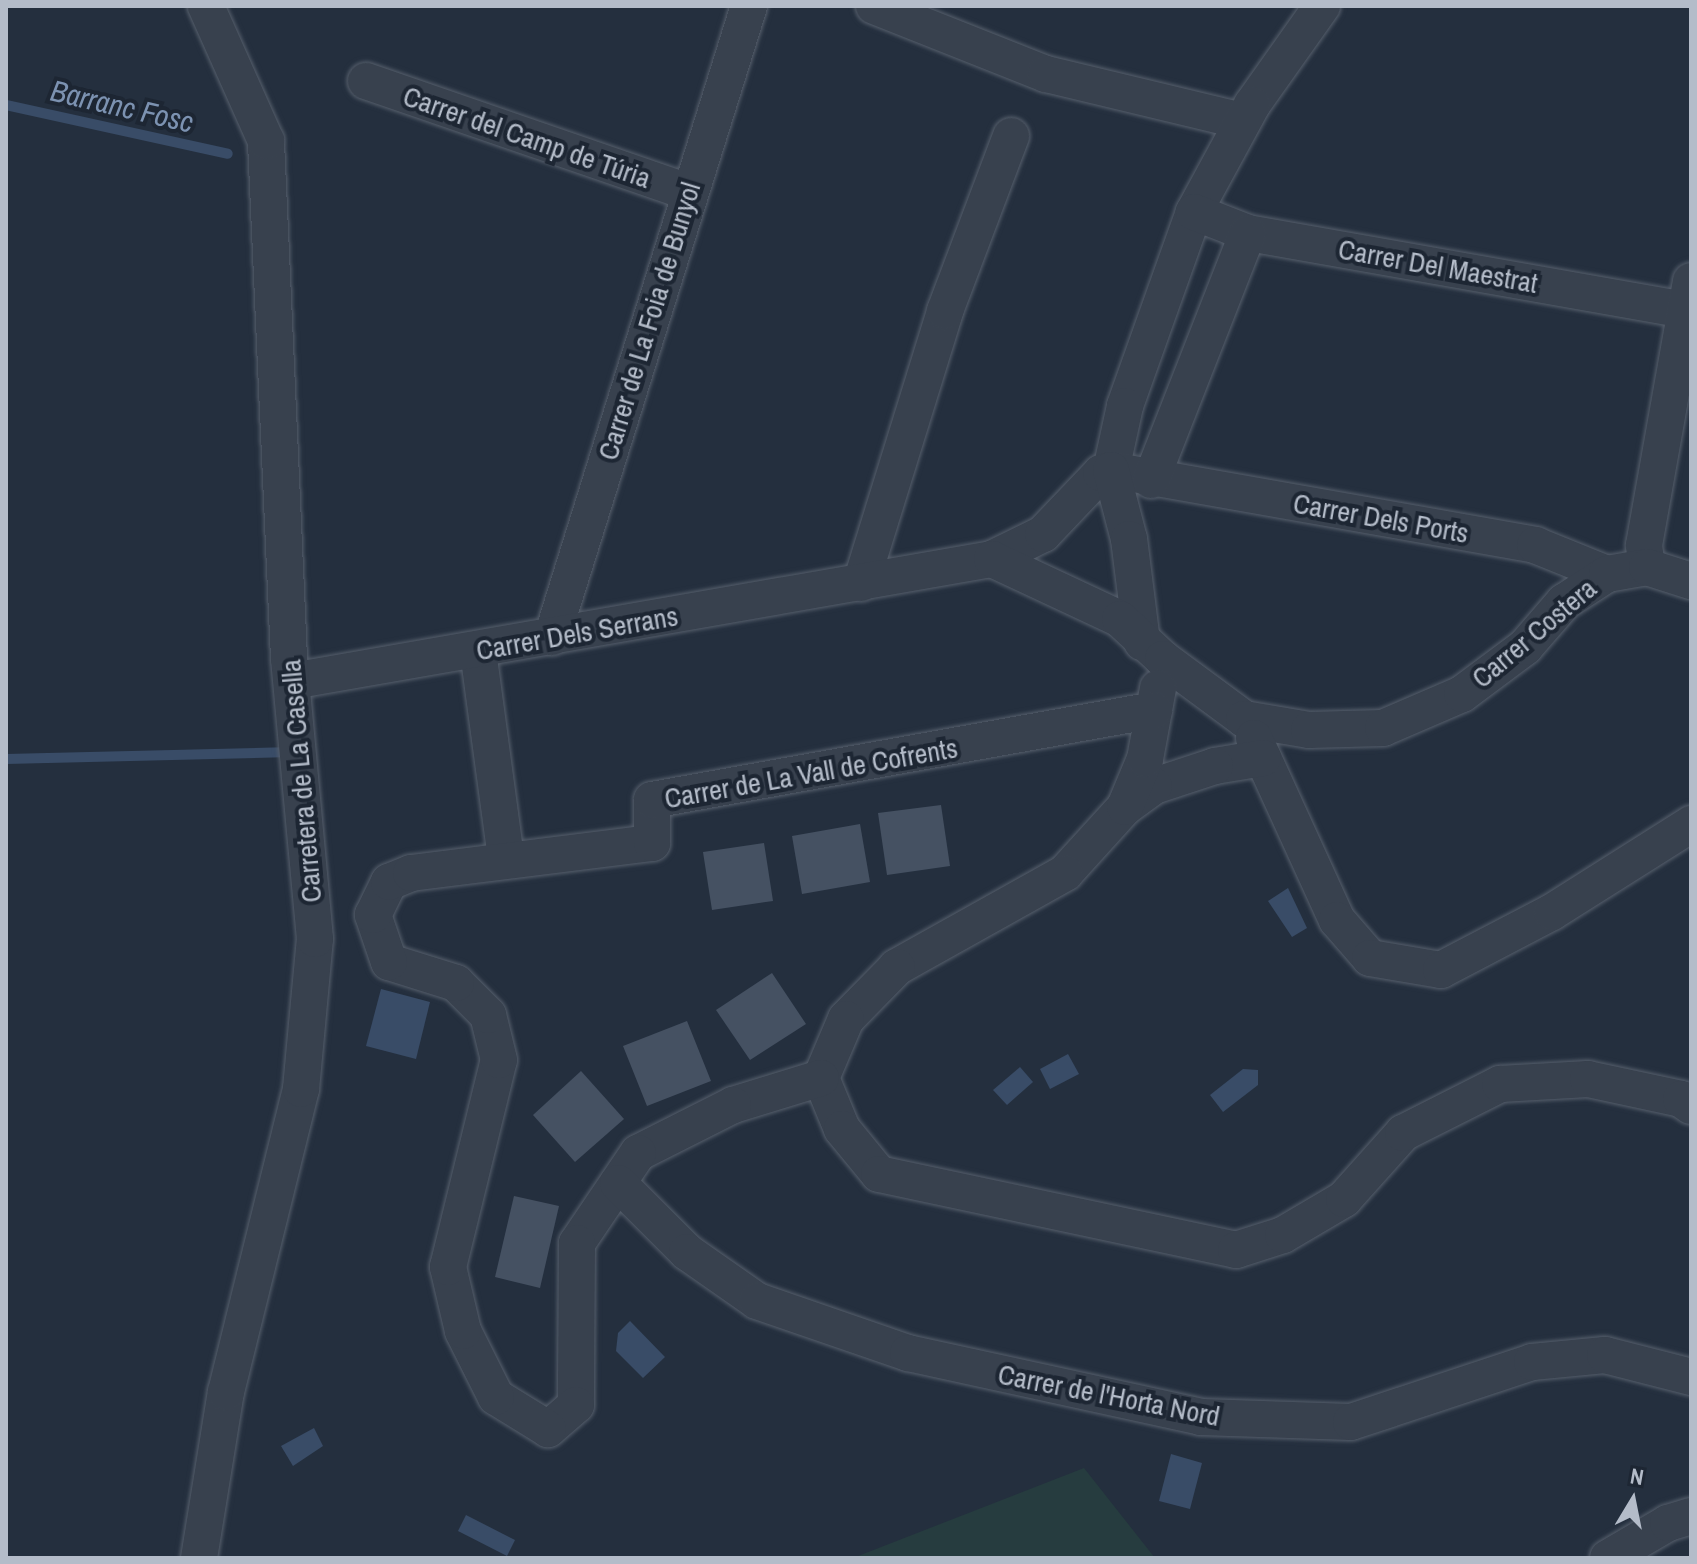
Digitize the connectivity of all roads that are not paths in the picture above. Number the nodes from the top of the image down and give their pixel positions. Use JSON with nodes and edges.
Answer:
{"nodes":[{"id":1,"x":206,"y":6,"type":"edge"},
{"id":2,"x":749,"y":6,"type":"edge"},
{"id":3,"x":874,"y":6,"type":"edge"},
{"id":4,"x":1322,"y":6,"type":"edge"},
{"id":5,"x":366,"y":81,"type":"dead end"},
{"id":6,"x":1242,"y":121,"type":"junction"},
{"id":7,"x":1011,"y":136,"type":"dead end"},
{"id":8,"x":689,"y":192,"type":"junction"},
{"id":9,"x":1194,"y":212,"type":"junction"},
{"id":10,"x":1248,"y":233,"type":"junction"},
{"id":11,"x":1688,"y":296,"type":"edge"},
{"id":12,"x":1111,"y":470,"type":"junction"},
{"id":13,"x":1151,"y":480,"type":"junction"},
{"id":14,"x":992,"y":559,"type":"junction"},
{"id":15,"x":1647,"y":567,"type":"junction"},
{"id":16,"x":1607,"y":574,"type":"junction"},
{"id":17,"x":1691,"y":581,"type":"edge"},
{"id":18,"x":861,"y":583,"type":"junction"},
{"id":19,"x":552,"y":637,"type":"junction"},
{"id":20,"x":1152,"y":650,"type":"junction"},
{"id":21,"x":478,"y":651,"type":"junction"},
{"id":22,"x":292,"y":681,"type":"junction"},
{"id":23,"x":1154,"y":710,"type":"junction"},
{"id":24,"x":1244,"y":719,"type":"junction"},
{"id":25,"x":1263,"y":758,"type":"junction"},
{"id":26,"x":1125,"y":807,"type":"junction"},
{"id":27,"x":1691,"y":824,"type":"edge"},
{"id":28,"x":506,"y":859,"type":"junction"},
{"id":29,"x":821,"y":1078,"type":"junction"},
{"id":30,"x":1691,"y":1106,"type":"edge"},
{"id":31,"x":618,"y":1183,"type":"junction"},
{"id":32,"x":1691,"y":1377,"type":"edge"},
{"id":33,"x":1691,"y":1516,"type":"edge"},
{"id":34,"x":199,"y":1558,"type":"edge"},
{"id":35,"x":1608,"y":1558,"type":"edge"}],
"edges":[{"from":1,"to":22,"type":"street","name":"Carretera de La Casella"},
{"from":2,"to":8,"type":"street","name":"Carrer de La Foia de Bunyol"},
{"from":3,"to":6,"type":"street"},
{"from":4,"to":6,"type":"street"},
{"from":5,"to":8,"type":"street","name":"Carrer del Camp de Túria"},
{"from":6,"to":9,"type":"street"},
{"from":7,"to":18,"type":"street"},
{"from":8,"to":19,"type":"street","name":"Carrer de La Foia de Bunyol"},
{"from":9,"to":10,"type":"street","name":"Carrer Del Maestrat"},
{"from":9,"to":12,"type":"street"},
{"from":10,"to":11,"type":"street","name":"Carrer Del Maestrat"},
{"from":10,"to":13,"type":"street"},
{"from":11,"to":15,"type":"street"},
{"from":12,"to":13,"type":"street","name":"Carrer Dels Ports"},
{"from":12,"to":14,"type":"street"},
{"from":12,"to":20,"type":"street"},
{"from":13,"to":16,"type":"street","name":"Carrer Dels Ports"},
{"from":14,"to":18,"type":"street","name":"Carrer Dels Serrans"},
{"from":14,"to":20,"type":"street"},
{"from":15,"to":16,"type":"street","name":"Carrer Costera"},
{"from":15,"to":17,"type":"street","name":"Carrer Costera"},
{"from":16,"to":24,"type":"street","name":"Carrer Costera"},
{"from":18,"to":19,"type":"street","name":"Carrer Dels Serrans"},
{"from":19,"to":21,"type":"street","name":"Carrer Dels Serrans"},
{"from":20,"to":23,"type":"street"},
{"from":20,"to":24,"type":"street","name":"Carrer Costera"},
{"from":21,"to":22,"type":"street","name":"Carrer Dels Serrans"},
{"from":21,"to":28,"type":"street"},
{"from":22,"to":34,"type":"street","name":"Carretera de La Casella"},
{"from":23,"to":26,"type":"street"},
{"from":23,"to":28,"type":"street","name":"Carrer de La Vall de Cofrents"},
{"from":24,"to":25,"type":"street"},
{"from":25,"to":26,"type":"street"},
{"from":25,"to":27,"type":"street"},
{"from":26,"to":29,"type":"street"},
{"from":28,"to":31,"type":"street"},
{"from":29,"to":30,"type":"street"},
{"from":29,"to":31,"type":"street"},
{"from":31,"to":32,"type":"street","name":"Carrer de l'Horta Nord"},
{"from":33,"to":35,"type":"street"}]}
